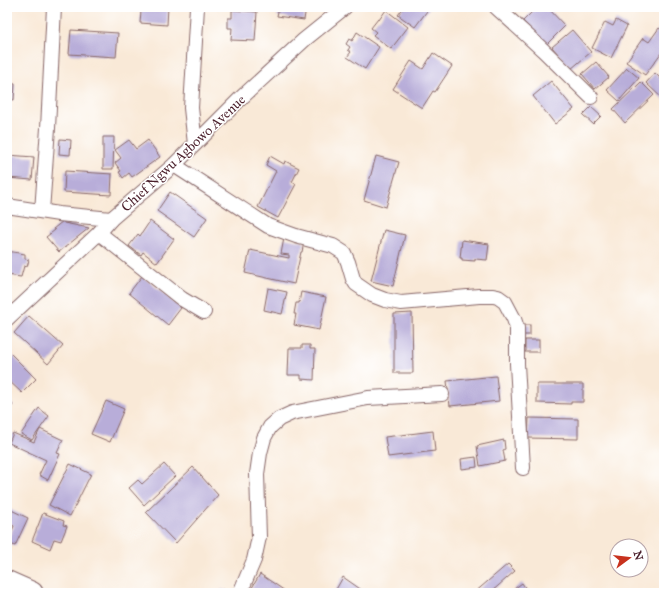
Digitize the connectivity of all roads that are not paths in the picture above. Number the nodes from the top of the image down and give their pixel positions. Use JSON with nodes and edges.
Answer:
{"nodes":[{"id":1,"x":54,"y":7,"type":"edge"},
{"id":2,"x":196,"y":7,"type":"edge"},
{"id":3,"x":345,"y":7,"type":"edge"},
{"id":4,"x":496,"y":7,"type":"edge"},
{"id":5,"x":591,"y":96,"type":"dead end"},
{"id":6,"x":195,"y":144,"type":"junction"},
{"id":7,"x":174,"y":165,"type":"junction"},
{"id":8,"x":7,"y":206,"type":"edge"},
{"id":9,"x":42,"y":211,"type":"junction"},
{"id":10,"x":111,"y":219,"type":"junction"},
{"id":11,"x":99,"y":233,"type":"junction"},
{"id":12,"x":204,"y":312,"type":"dead end"},
{"id":13,"x":7,"y":319,"type":"edge"},
{"id":14,"x":442,"y":394,"type":"dead end"},
{"id":15,"x":523,"y":468,"type":"dead end"},
{"id":16,"x":7,"y":582,"type":"edge"},
{"id":17,"x":32,"y":593,"type":"edge"},
{"id":18,"x":240,"y":593,"type":"edge"}],
"edges":[{"from":1,"to":9,"type":"street"},
{"from":2,"to":6,"type":"street"},
{"from":3,"to":6,"type":"street","name":"Chief Ngwu Agbowo Avenue"},
{"from":4,"to":5,"type":"street"},
{"from":6,"to":7,"type":"street","name":"Chief Ngwu Agbowo Avenue"},
{"from":7,"to":10,"type":"street","name":"Chief Ngwu Agbowo Avenue"},
{"from":7,"to":15,"type":"street"},
{"from":8,"to":9,"type":"street"},
{"from":9,"to":10,"type":"street"},
{"from":10,"to":11,"type":"street","name":"Chief Ngwu Agbowo Avenue"},
{"from":11,"to":12,"type":"street"},
{"from":11,"to":13,"type":"street","name":"Chief Ngwu Agbowo Avenue"},
{"from":14,"to":18,"type":"street"},
{"from":16,"to":17,"type":"main road"}]}
